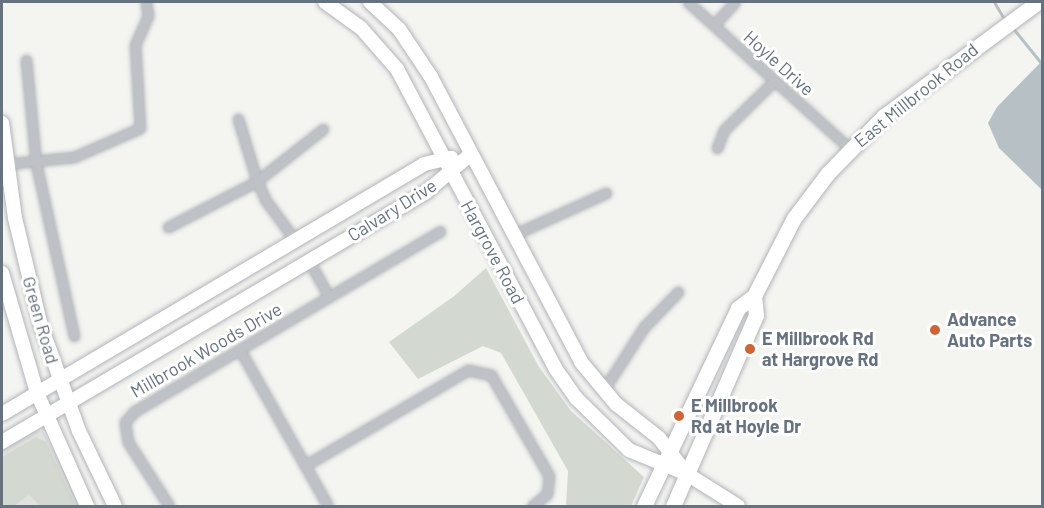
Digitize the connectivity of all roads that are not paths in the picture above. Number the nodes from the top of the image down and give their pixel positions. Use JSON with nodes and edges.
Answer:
{"nodes":[{"id":1,"x":146,"y":2,"type":"edge"},
{"id":2,"x":325,"y":2,"type":"edge"},
{"id":3,"x":370,"y":2,"type":"edge"},
{"id":4,"x":688,"y":2,"type":"edge"},
{"id":5,"x":735,"y":2,"type":"edge"},
{"id":6,"x":1038,"y":2,"type":"edge"},
{"id":7,"x":714,"y":25,"type":"junction"},
{"id":8,"x":26,"y":60,"type":"dead end"},
{"id":9,"x":774,"y":81,"type":"junction"},
{"id":10,"x":238,"y":119,"type":"dead end"},
{"id":11,"x":2,"y":123,"type":"edge"},
{"id":12,"x":323,"y":129,"type":"dead end"},
{"id":13,"x":717,"y":148,"type":"dead end"},
{"id":14,"x":849,"y":148,"type":"junction"},
{"id":15,"x":471,"y":154,"type":"junction"},
{"id":16,"x":4,"y":164,"type":"edge"},
{"id":17,"x":36,"y":164,"type":"junction"},
{"id":18,"x":448,"y":165,"type":"junction"},
{"id":19,"x":257,"y":180,"type":"junction"},
{"id":20,"x":606,"y":193,"type":"dead end"},
{"id":21,"x":168,"y":227,"type":"dead end"},
{"id":22,"x":440,"y":231,"type":"dead end"},
{"id":23,"x":513,"y":235,"type":"junction"},
{"id":24,"x":292,"y":236,"type":"junction"},
{"id":25,"x":309,"y":261,"type":"junction"},
{"id":26,"x":2,"y":273,"type":"edge"},
{"id":27,"x":678,"y":292,"type":"dead end"},
{"id":28,"x":754,"y":296,"type":"junction"},
{"id":29,"x":329,"y":297,"type":"junction"},
{"id":30,"x":557,"y":321,"type":"junction"},
{"id":31,"x":536,"y":334,"type":"junction"},
{"id":32,"x":74,"y":336,"type":"dead end"},
{"id":33,"x":240,"y":350,"type":"junction"},
{"id":34,"x":59,"y":380,"type":"junction"},
{"id":35,"x":603,"y":392,"type":"junction"},
{"id":36,"x":38,"y":393,"type":"junction"},
{"id":37,"x":69,"y":403,"type":"junction"},
{"id":38,"x":2,"y":414,"type":"edge"},
{"id":39,"x":46,"y":416,"type":"junction"},
{"id":40,"x":2,"y":442,"type":"edge"},
{"id":41,"x":666,"y":458,"type":"junction"},
{"id":42,"x":306,"y":465,"type":"junction"},
{"id":43,"x":687,"y":474,"type":"junction"},
{"id":44,"x":87,"y":507,"type":"edge"},
{"id":45,"x":115,"y":507,"type":"edge"},
{"id":46,"x":169,"y":507,"type":"edge"},
{"id":47,"x":328,"y":507,"type":"edge"},
{"id":48,"x":532,"y":507,"type":"edge"},
{"id":49,"x":644,"y":507,"type":"edge"},
{"id":50,"x":673,"y":507,"type":"edge"},
{"id":51,"x":738,"y":507,"type":"edge"}],
"edges":[{"from":1,"to":17,"type":"street"},
{"from":2,"to":18,"type":"street","name":"Hargrove Road"},
{"from":3,"to":15,"type":"street","name":"Hargrove Road"},
{"from":4,"to":7,"type":"street","name":"Hoyle Drive"},
{"from":5,"to":7,"type":"street"},
{"from":6,"to":14,"type":"main road","name":"East Millbrook Road"},
{"from":7,"to":9,"type":"street","name":"Hoyle Drive"},
{"from":8,"to":17,"type":"street","name":"Green Road"},
{"from":9,"to":13,"type":"street"},
{"from":9,"to":14,"type":"street","name":"Hoyle Drive"},
{"from":10,"to":19,"type":"street"},
{"from":11,"to":16,"type":"street","name":"Green Road"},
{"from":12,"to":19,"type":"street"},
{"from":14,"to":28,"type":"main road","name":"East Millbrook Road"},
{"from":15,"to":18,"type":"street","name":"Calvary Drive"},
{"from":15,"to":23,"type":"street","name":"Hargrove Road"},
{"from":16,"to":17,"type":"street"},
{"from":16,"to":34,"type":"street","name":"Green Road"},
{"from":17,"to":32,"type":"street","name":"Green Road"},
{"from":18,"to":24,"type":"street","name":"Calvary Drive"},
{"from":18,"to":25,"type":"street","name":"Calvary Drive"},
{"from":18,"to":31,"type":"street","name":"Hargrove Road"},
{"from":19,"to":21,"type":"street"},
{"from":19,"to":24,"type":"street"},
{"from":20,"to":23,"type":"street"},
{"from":22,"to":29,"type":"street","name":"Millbrook Woods Drive"},
{"from":23,"to":30,"type":"street","name":"Hargrove Road"},
{"from":24,"to":25,"type":"street"},
{"from":24,"to":34,"type":"street","name":"Calvary Drive"},
{"from":25,"to":29,"type":"street"},
{"from":25,"to":37,"type":"street","name":"Calvary Drive"},
{"from":26,"to":36,"type":"street","name":"Green Road"},
{"from":27,"to":35,"type":"street"},
{"from":28,"to":41,"type":"main road","name":"East Millbrook Road"},
{"from":28,"to":43,"type":"main road","name":"East Millbrook Road"},
{"from":29,"to":33,"type":"street","name":"Millbrook Woods Drive"},
{"from":30,"to":31,"type":"street"},
{"from":30,"to":35,"type":"street","name":"Hargrove Road"},
{"from":31,"to":41,"type":"street","name":"Hargrove Road"},
{"from":33,"to":42,"type":"street"},
{"from":33,"to":46,"type":"street","name":"Millbrook Woods Drive"},
{"from":34,"to":36,"type":"street","name":"Calvary Drive"},
{"from":34,"to":37,"type":"street","name":"Green Road"},
{"from":35,"to":41,"type":"street","name":"Hargrove Road"},
{"from":36,"to":38,"type":"street","name":"Calvary Drive"},
{"from":36,"to":39,"type":"street","name":"Green Road"},
{"from":37,"to":39,"type":"street","name":"Calvary Drive"},
{"from":37,"to":45,"type":"street","name":"Green Road"},
{"from":39,"to":40,"type":"street","name":"Calvary Drive"},
{"from":39,"to":44,"type":"street","name":"Green Road"},
{"from":41,"to":43,"type":"street","name":"Hargrove Road"},
{"from":41,"to":49,"type":"main road","name":"East Millbrook Road"},
{"from":42,"to":47,"type":"street"},
{"from":42,"to":48,"type":"street"},
{"from":43,"to":50,"type":"main road","name":"East Millbrook Road"},
{"from":43,"to":51,"type":"street","name":"Hargrove Road"}]}
